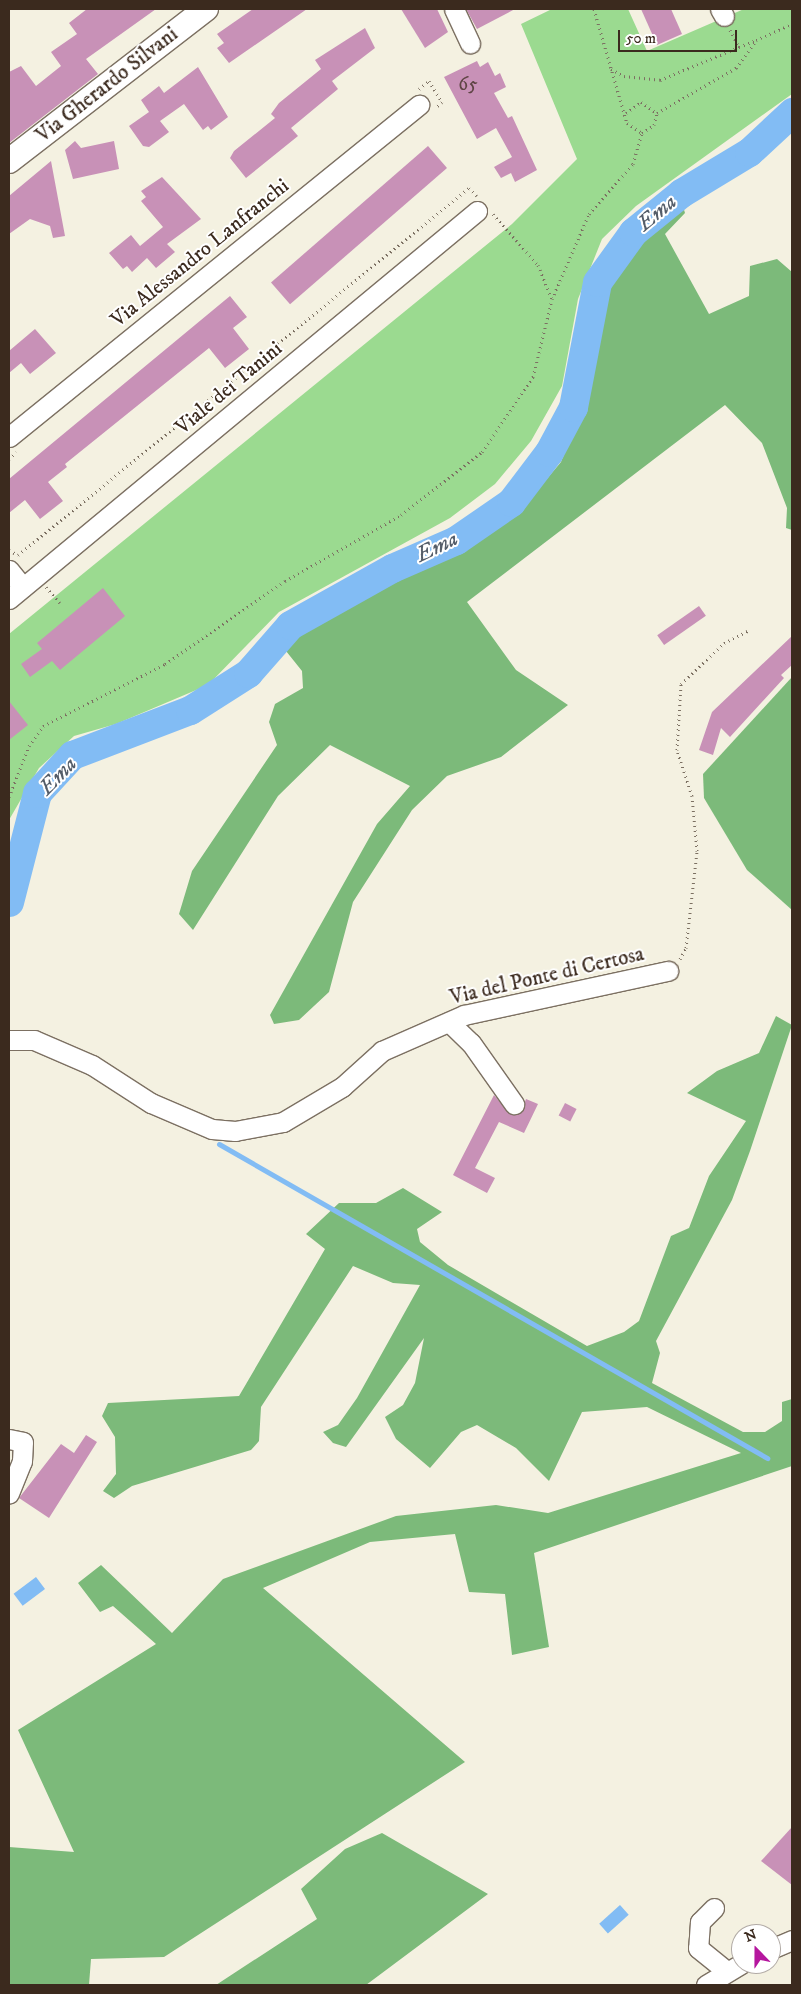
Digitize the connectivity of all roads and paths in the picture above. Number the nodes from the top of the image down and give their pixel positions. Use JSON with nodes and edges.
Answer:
{"nodes":[{"id":1,"x":206,"y":9,"type":"edge"},
{"id":2,"x":454,"y":9,"type":"edge"},
{"id":3,"x":594,"y":9,"type":"edge"},
{"id":4,"x":722,"y":12,"type":"edge"},
{"id":5,"x":792,"y":24,"type":"edge"},
{"id":6,"x":756,"y":40,"type":"junction"},
{"id":7,"x":470,"y":43,"type":"dead end"},
{"id":8,"x":739,"y":47,"type":"junction"},
{"id":9,"x":610,"y":69,"type":"junction"},
{"id":10,"x":419,"y":104,"type":"dead end"},
{"id":11,"x":657,"y":112,"type":"junction"},
{"id":12,"x":626,"y":113,"type":"junction"},
{"id":13,"x":642,"y":133,"type":"junction"},
{"id":14,"x":9,"y":161,"type":"edge"},
{"id":15,"x":481,"y":208,"type":"junction"},
{"id":16,"x":552,"y":299,"type":"junction"},
{"id":17,"x":9,"y":437,"type":"edge"},
{"id":18,"x":9,"y":550,"type":"edge"},
{"id":19,"x":9,"y":570,"type":"edge"},
{"id":20,"x":16,"y":593,"type":"edge"},
{"id":21,"x":750,"y":630,"type":"dead end"},
{"id":22,"x":9,"y":797,"type":"edge"},
{"id":23,"x":668,"y":971,"type":"joint"},
{"id":24,"x":449,"y":1022,"type":"junction"},
{"id":25,"x":9,"y":1040,"type":"edge"},
{"id":26,"x":514,"y":1104,"type":"dead end"},
{"id":27,"x":9,"y":1439,"type":"edge"},
{"id":28,"x":9,"y":1494,"type":"edge"},
{"id":29,"x":714,"y":1908,"type":"dead end"},
{"id":30,"x":731,"y":1966,"type":"edge"},
{"id":31,"x":731,"y":1968,"type":"edge"},
{"id":32,"x":706,"y":1985,"type":"edge"}],
"edges":[{"from":1,"to":14,"type":"main road","name":"Via Gherardo Silvani"},
{"from":2,"to":7,"type":"street"},
{"from":3,"to":9,"type":"path"},
{"from":4,"to":8,"type":"path"},
{"from":5,"to":6,"type":"path"},
{"from":6,"to":8,"type":"path"},
{"from":6,"to":11,"type":"path"},
{"from":8,"to":9,"type":"path"},
{"from":9,"to":12,"type":"path"},
{"from":10,"to":17,"type":"street","name":"Via Alessandro Lanfranchi"},
{"from":11,"to":12,"type":"path"},
{"from":11,"to":13,"type":"path"},
{"from":12,"to":13,"type":"path"},
{"from":13,"to":16,"type":"path"},
{"from":15,"to":16,"type":"path"},
{"from":15,"to":18,"type":"path"},
{"from":15,"to":20,"type":"street","name":"Viale dei Tanini"},
{"from":16,"to":22,"type":"path"},
{"from":19,"to":20,"type":"street"},
{"from":21,"to":23,"type":"path"},
{"from":23,"to":24,"type":"street","name":"Via del Ponte di Certosa"},
{"from":24,"to":25,"type":"street","name":"Via del Ponte di Certosa"},
{"from":24,"to":26,"type":"street"},
{"from":27,"to":28,"type":"street"},
{"from":29,"to":30,"type":"street"},
{"from":31,"to":32,"type":"street"}]}
